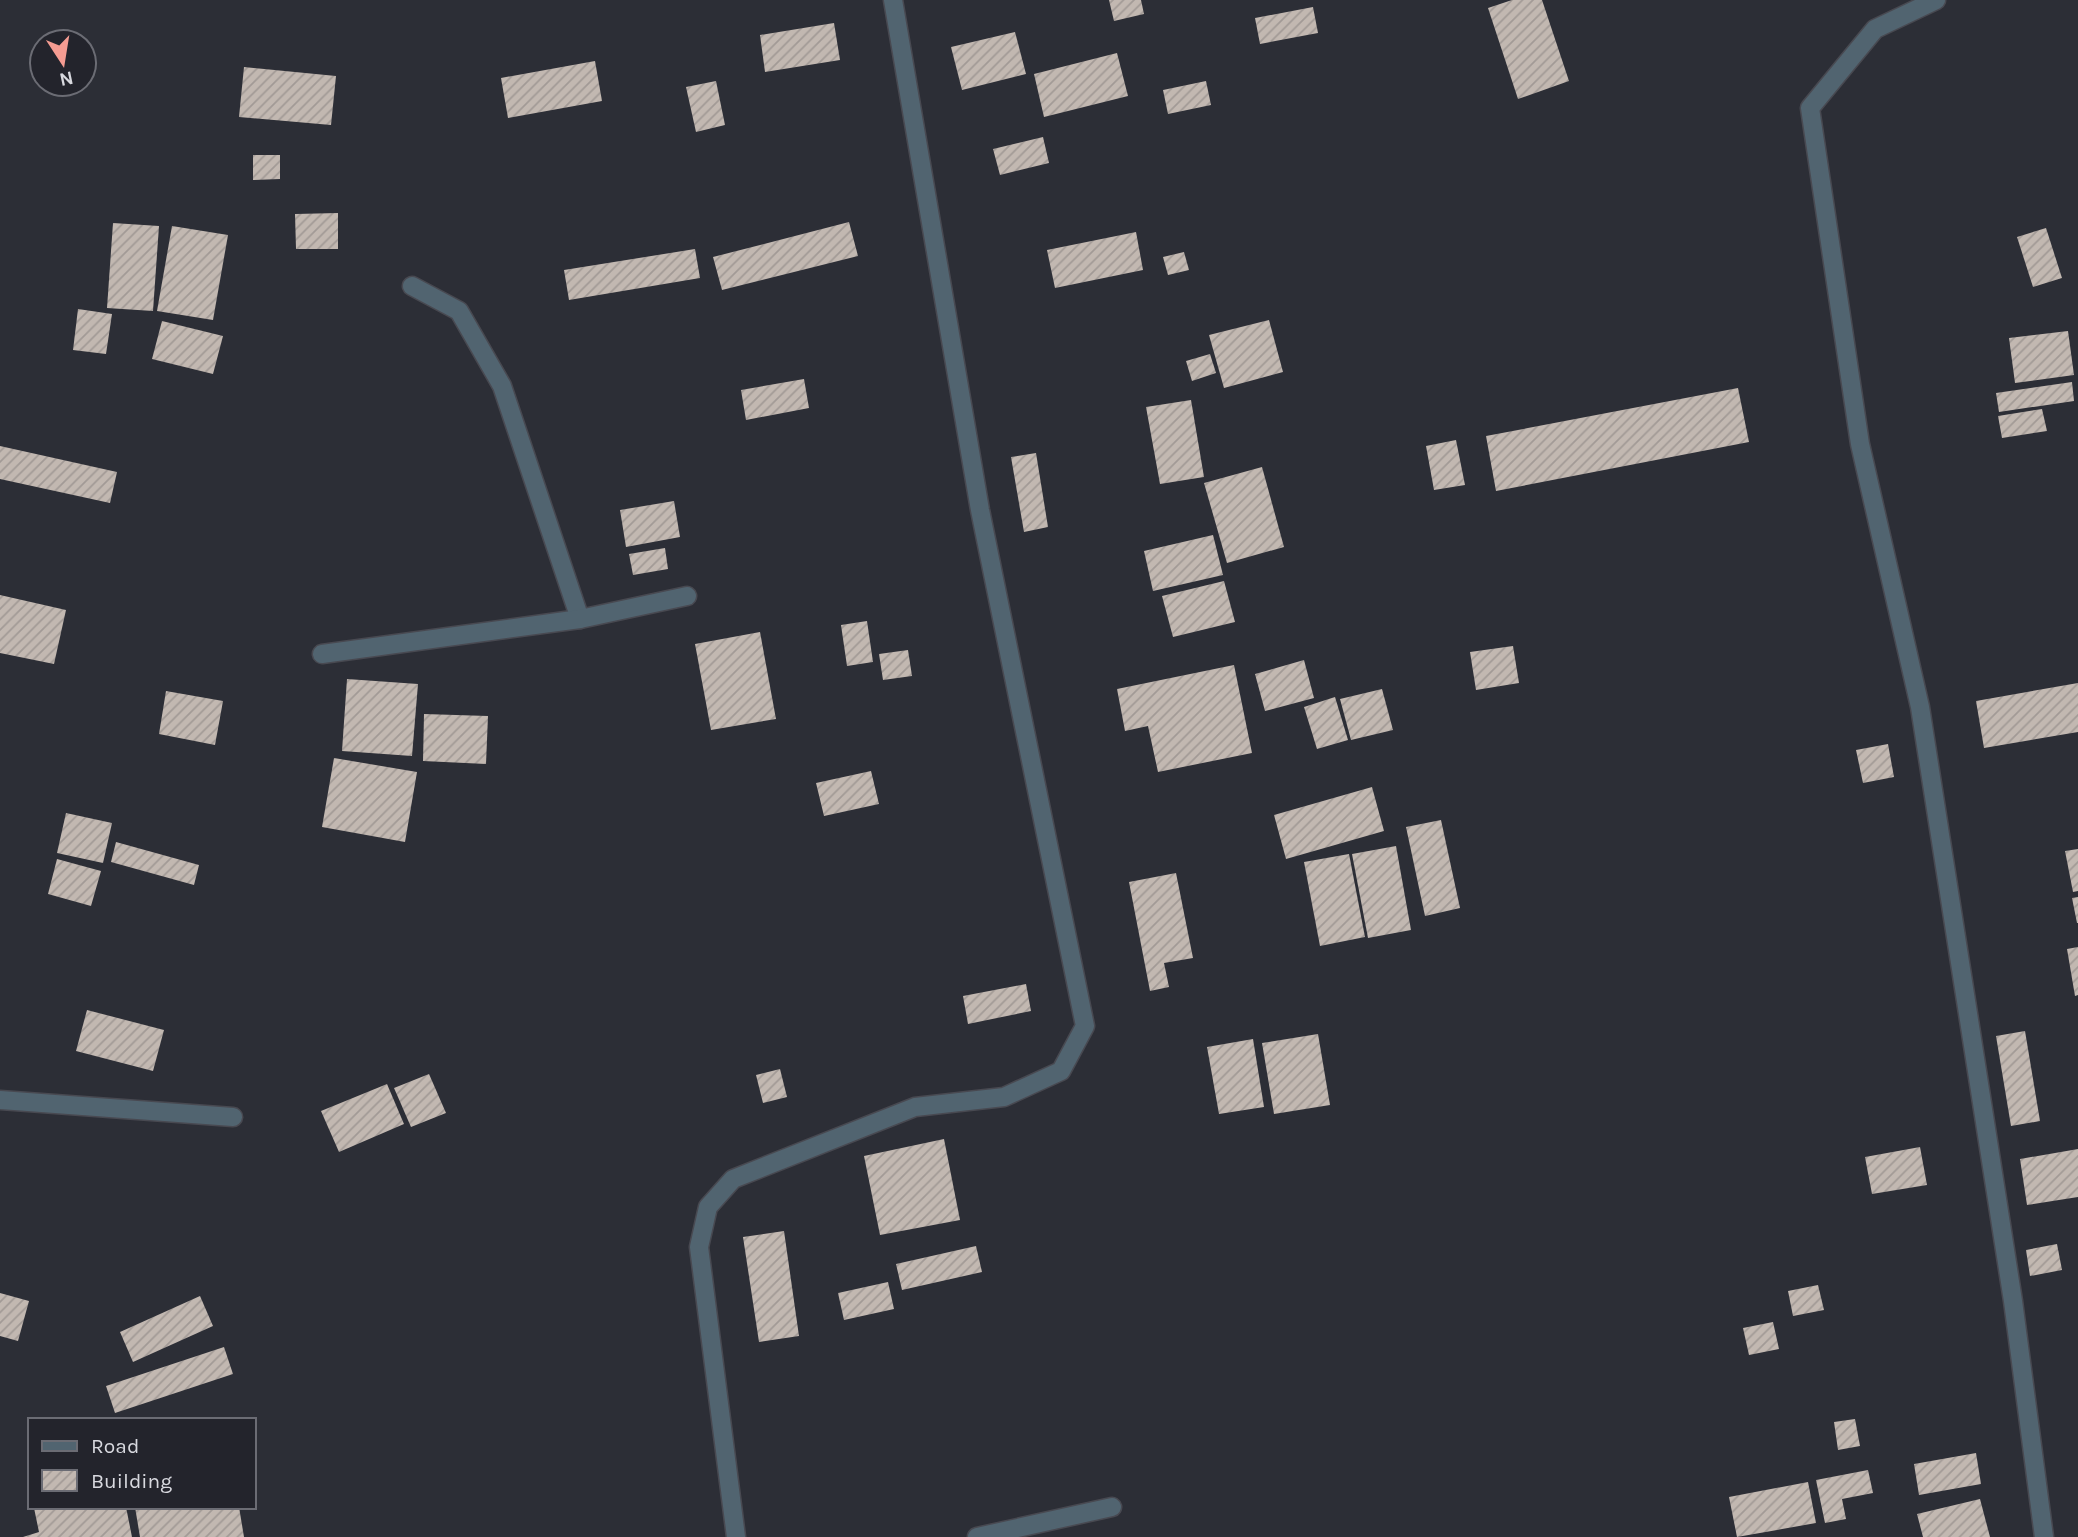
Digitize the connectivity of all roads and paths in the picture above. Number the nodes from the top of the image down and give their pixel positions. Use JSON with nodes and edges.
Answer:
{"nodes":[{"id":1,"x":893,"y":0,"type":"edge"},
{"id":2,"x":1936,"y":0,"type":"edge"},
{"id":3,"x":412,"y":286,"type":"dead end"},
{"id":4,"x":687,"y":596,"type":"dead end"},
{"id":5,"x":580,"y":619,"type":"junction"},
{"id":6,"x":322,"y":654,"type":"dead end"},
{"id":7,"x":0,"y":1100,"type":"edge"},
{"id":8,"x":233,"y":1117,"type":"dead end"},
{"id":9,"x":1112,"y":1507,"type":"dead end"},
{"id":10,"x":736,"y":1537,"type":"edge"},
{"id":11,"x":977,"y":1537,"type":"edge"},
{"id":12,"x":2044,"y":1537,"type":"edge"}],
"edges":[{"from":1,"to":10,"type":"street"},
{"from":2,"to":12,"type":"street"},
{"from":3,"to":5,"type":"street"},
{"from":4,"to":5,"type":"street"},
{"from":5,"to":6,"type":"street"},
{"from":7,"to":8,"type":"street"},
{"from":9,"to":11,"type":"street"}]}
